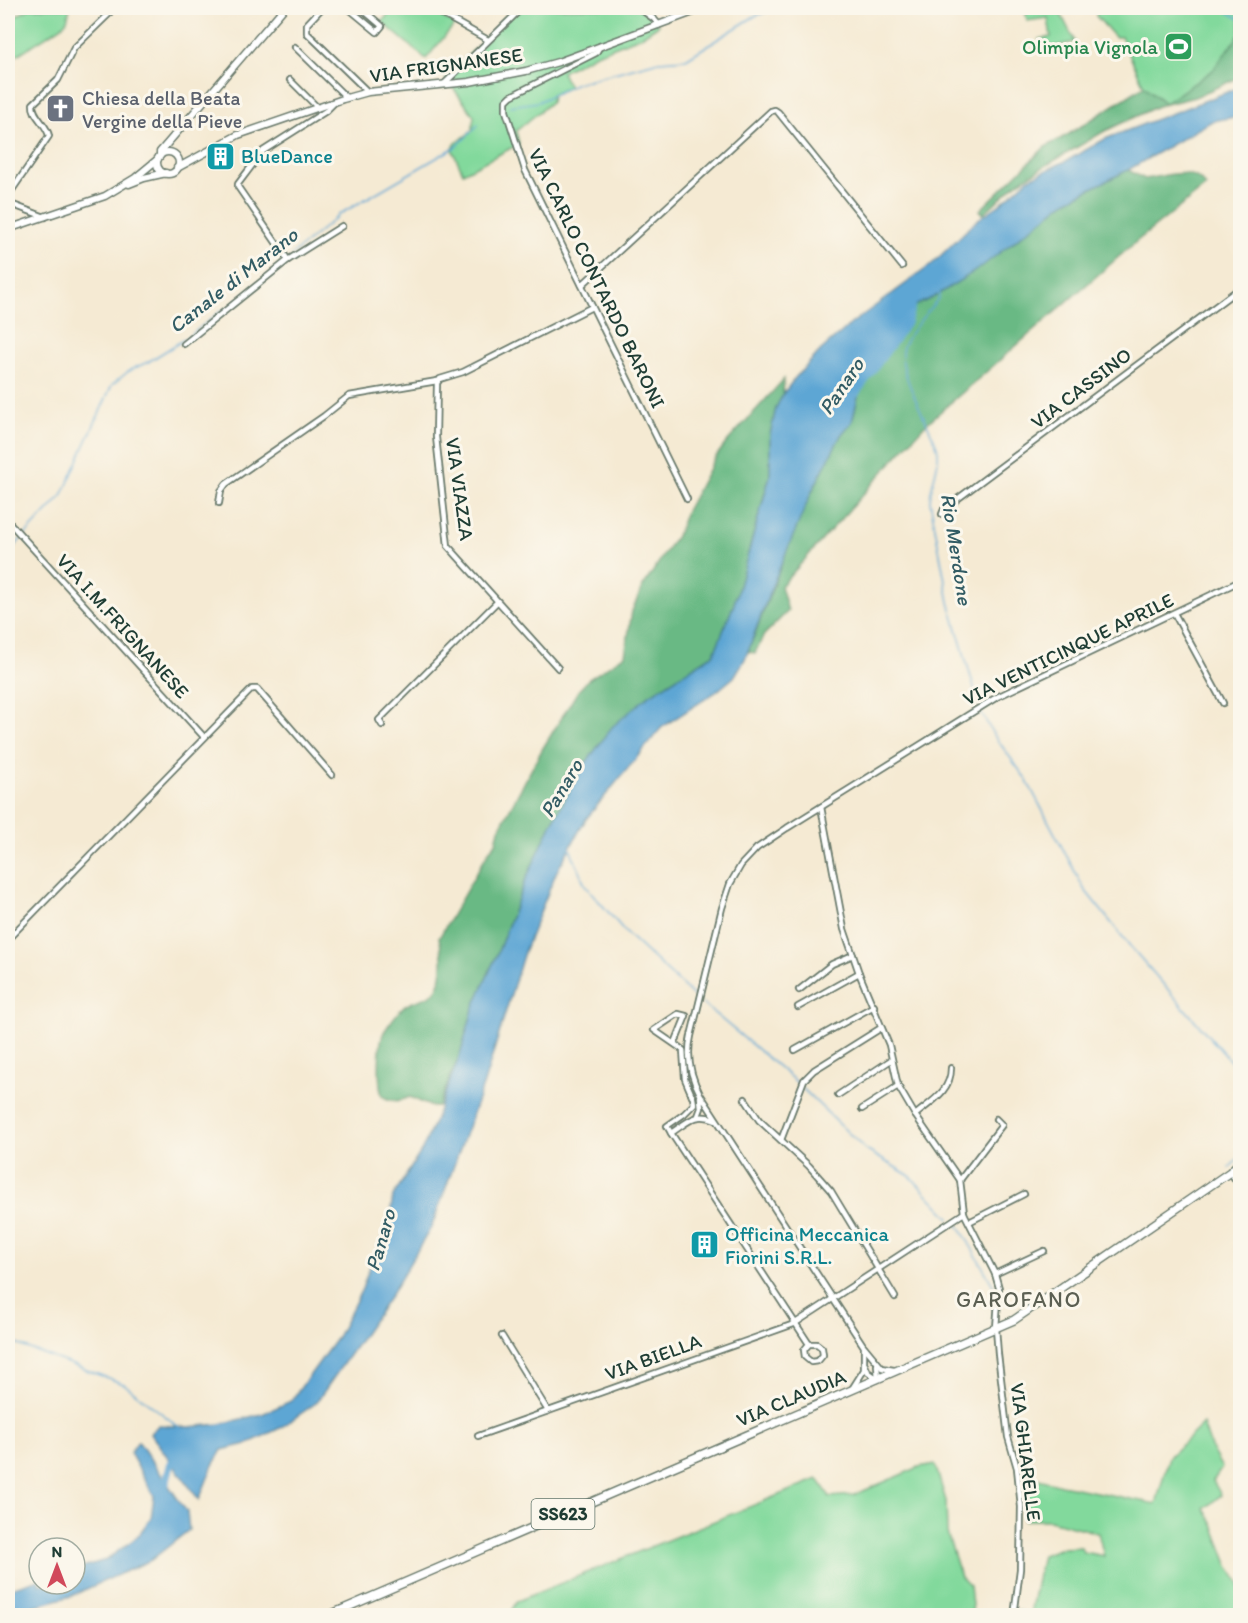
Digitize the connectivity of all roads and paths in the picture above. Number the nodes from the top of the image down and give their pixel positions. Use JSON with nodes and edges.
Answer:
{"nodes":[{"id":1,"x":113,"y":8,"type":"edge"},
{"id":2,"x":284,"y":8,"type":"edge"},
{"id":3,"x":322,"y":8,"type":"edge"},
{"id":4,"x":348,"y":8,"type":"edge"},
{"id":5,"x":360,"y":8,"type":"edge"},
{"id":6,"x":431,"y":8,"type":"edge"},
{"id":7,"x":506,"y":8,"type":"edge"},
{"id":8,"x":522,"y":8,"type":"edge"},
{"id":9,"x":639,"y":8,"type":"edge"},
{"id":10,"x":704,"y":8,"type":"edge"},
{"id":11,"x":516,"y":13,"type":"junction"},
{"id":12,"x":658,"y":25,"type":"junction"},
{"id":13,"x":488,"y":40,"type":"junction"},
{"id":14,"x":295,"y":46,"type":"dead end"},
{"id":15,"x":600,"y":46,"type":"junction"},
{"id":16,"x":290,"y":80,"type":"dead end"},
{"id":17,"x":444,"y":84,"type":"junction"},
{"id":18,"x":368,"y":92,"type":"junction"},
{"id":19,"x":347,"y":98,"type":"junction"},
{"id":20,"x":335,"y":102,"type":"junction"},
{"id":21,"x":318,"y":108,"type":"junction"},
{"id":22,"x":169,"y":142,"type":"junction"},
{"id":23,"x":169,"y":152,"type":"junction"},
{"id":24,"x":159,"y":158,"type":"junction"},
{"id":25,"x":178,"y":159,"type":"junction"},
{"id":26,"x":194,"y":159,"type":"junction"},
{"id":27,"x":177,"y":168,"type":"junction"},
{"id":28,"x":166,"y":173,"type":"junction"},
{"id":29,"x":120,"y":187,"type":"junction"},
{"id":30,"x":8,"y":196,"type":"edge"},
{"id":31,"x":8,"y":203,"type":"edge"},
{"id":32,"x":45,"y":217,"type":"junction"},
{"id":33,"x":342,"y":226,"type":"dead end"},
{"id":34,"x":8,"y":229,"type":"edge"},
{"id":35,"x":287,"y":259,"type":"junction"},
{"id":36,"x":902,"y":266,"type":"dead end"},
{"id":37,"x":582,"y":285,"type":"junction"},
{"id":38,"x":1240,"y":288,"type":"edge"},
{"id":39,"x":592,"y":307,"type":"junction"},
{"id":40,"x":184,"y":344,"type":"dead end"},
{"id":41,"x":437,"y":381,"type":"junction"},
{"id":42,"x":687,"y":499,"type":"dead end"},
{"id":43,"x":219,"y":503,"type":"dead end"},
{"id":44,"x":942,"y":514,"type":"dead end"},
{"id":45,"x":8,"y":521,"type":"edge"},
{"id":46,"x":1240,"y":581,"type":"edge"},
{"id":47,"x":497,"y":602,"type":"junction"},
{"id":48,"x":1174,"y":613,"type":"junction"},
{"id":49,"x":558,"y":668,"type":"dead end"},
{"id":50,"x":1223,"y":703,"type":"dead end"},
{"id":51,"x":382,"y":725,"type":"dead end"},
{"id":52,"x":204,"y":737,"type":"junction"},
{"id":53,"x":332,"y":775,"type":"dead end"},
{"id":54,"x":821,"y":807,"type":"junction"},
{"id":55,"x":8,"y":939,"type":"edge"},
{"id":56,"x":853,"y":955,"type":"junction"},
{"id":57,"x":859,"y":973,"type":"junction"},
{"id":58,"x":799,"y":990,"type":"dead end"},
{"id":59,"x":874,"y":1006,"type":"junction"},
{"id":60,"x":798,"y":1007,"type":"dead end"},
{"id":61,"x":882,"y":1028,"type":"junction"},
{"id":62,"x":675,"y":1043,"type":"junction"},
{"id":63,"x":795,"y":1050,"type":"dead end"},
{"id":64,"x":891,"y":1060,"type":"junction"},
{"id":65,"x":951,"y":1068,"type":"dead end"},
{"id":66,"x":898,"y":1086,"type":"junction"},
{"id":67,"x":700,"y":1094,"type":"junction"},
{"id":68,"x":838,"y":1095,"type":"dead end"},
{"id":69,"x":746,"y":1099,"type":"dead end"},
{"id":70,"x":862,"y":1108,"type":"dead end"},
{"id":71,"x":915,"y":1115,"type":"junction"},
{"id":72,"x":698,"y":1116,"type":"junction"},
{"id":73,"x":996,"y":1119,"type":"dead end"},
{"id":74,"x":716,"y":1120,"type":"junction"},
{"id":75,"x":671,"y":1133,"type":"junction"},
{"id":76,"x":781,"y":1140,"type":"junction"},
{"id":77,"x":1240,"y":1162,"type":"edge"},
{"id":78,"x":1230,"y":1172,"type":"junction"},
{"id":79,"x":960,"y":1180,"type":"junction"},
{"id":80,"x":1240,"y":1186,"type":"edge"},
{"id":81,"x":1023,"y":1194,"type":"dead end"},
{"id":82,"x":964,"y":1213,"type":"junction"},
{"id":83,"x":969,"y":1222,"type":"junction"},
{"id":84,"x":1044,"y":1251,"type":"dead end"},
{"id":85,"x":878,"y":1269,"type":"junction"},
{"id":86,"x":995,"y":1274,"type":"junction"},
{"id":87,"x":895,"y":1297,"type":"dead end"},
{"id":88,"x":832,"y":1298,"type":"junction"},
{"id":89,"x":794,"y":1324,"type":"junction"},
{"id":90,"x":996,"y":1328,"type":"junction"},
{"id":91,"x":502,"y":1336,"type":"dead end"},
{"id":92,"x":809,"y":1344,"type":"junction"},
{"id":93,"x":863,"y":1345,"type":"junction"},
{"id":94,"x":875,"y":1361,"type":"junction"},
{"id":95,"x":864,"y":1362,"type":"junction"},
{"id":96,"x":897,"y":1371,"type":"junction"},
{"id":97,"x":878,"y":1378,"type":"junction"},
{"id":98,"x":850,"y":1391,"type":"junction"},
{"id":99,"x":548,"y":1411,"type":"junction"},
{"id":100,"x":478,"y":1436,"type":"dead end"},
{"id":101,"x":327,"y":1616,"type":"edge"},
{"id":102,"x":1014,"y":1616,"type":"edge"}],
"edges":[{"from":1,"to":30,"type":"street"},
{"from":2,"to":22,"type":"main road"},
{"from":3,"to":18,"type":"street"},
{"from":4,"to":5,"type":"street"},
{"from":6,"to":13,"type":"street"},
{"from":7,"to":11,"type":"street"},
{"from":8,"to":11,"type":"street"},
{"from":9,"to":12,"type":"street"},
{"from":10,"to":12,"type":"main road","name":"VIA FRIGNANESE"},
{"from":11,"to":13,"type":"street"},
{"from":12,"to":15,"type":"main road","name":"VIA FRIGNANESE"},
{"from":13,"to":17,"type":"street"},
{"from":14,"to":19,"type":"street"},
{"from":15,"to":17,"type":"main road","name":"VIA FRIGNANESE"},
{"from":15,"to":37,"type":"street","name":"VIA CARLO CONTARDO BARONI"},
{"from":16,"to":21,"type":"street"},
{"from":17,"to":18,"type":"main road","name":"VIA FRIGNANESE"},
{"from":18,"to":19,"type":"main road","name":"VIA FRIGNANESE"},
{"from":19,"to":20,"type":"main road","name":"VIA FRIGNANESE"},
{"from":20,"to":21,"type":"main road","name":"VIA FRIGNANESE"},
{"from":20,"to":35,"type":"street"},
{"from":21,"to":26,"type":"main road","name":"VIA FRIGNANESE"},
{"from":22,"to":23,"type":"main road"},
{"from":22,"to":24,"type":"main road"},
{"from":23,"to":24,"type":"main road"},
{"from":23,"to":25,"type":"main road"},
{"from":24,"to":28,"type":"main road"},
{"from":24,"to":29,"type":"main road"},
{"from":25,"to":26,"type":"main road"},
{"from":25,"to":27,"type":"main road"},
{"from":26,"to":27,"type":"main road","name":"VIA FRIGNANESE"},
{"from":27,"to":28,"type":"main road"},
{"from":28,"to":29,"type":"main road"},
{"from":29,"to":32,"type":"main road"},
{"from":31,"to":32,"type":"street"},
{"from":32,"to":34,"type":"main road"},
{"from":33,"to":35,"type":"street"},
{"from":35,"to":40,"type":"street"},
{"from":36,"to":37,"type":"street"},
{"from":37,"to":39,"type":"street","name":"VIA CARLO CONTARDO BARONI"},
{"from":38,"to":44,"type":"street","name":"VIA CASSINO"},
{"from":39,"to":41,"type":"street"},
{"from":39,"to":42,"type":"street","name":"VIA CARLO CONTARDO BARONI"},
{"from":41,"to":43,"type":"street"},
{"from":41,"to":47,"type":"street","name":"VIA VIAZZA"},
{"from":45,"to":52,"type":"street","name":"VIA I.M.FRIGNANESE"},
{"from":46,"to":48,"type":"street","name":"VIA VENTICINQUE APRILE"},
{"from":47,"to":49,"type":"street","name":"VIA VIAZZA"},
{"from":47,"to":51,"type":"street"},
{"from":48,"to":50,"type":"street"},
{"from":48,"to":54,"type":"street","name":"VIA VENTICINQUE APRILE"},
{"from":52,"to":53,"type":"street"},
{"from":52,"to":55,"type":"street"},
{"from":54,"to":56,"type":"street"},
{"from":54,"to":67,"type":"street","name":"VIA VENTICINQUE APRILE"},
{"from":56,"to":57,"type":"street"},
{"from":56,"to":58,"type":"street"},
{"from":57,"to":59,"type":"street"},
{"from":57,"to":60,"type":"street"},
{"from":59,"to":61,"type":"street"},
{"from":59,"to":63,"type":"street"},
{"from":61,"to":64,"type":"street"},
{"from":61,"to":76,"type":"street"},
{"from":62,"to":62,"type":"street"},
{"from":62,"to":75,"type":"street"},
{"from":64,"to":66,"type":"street"},
{"from":64,"to":68,"type":"street"},
{"from":65,"to":71,"type":"street"},
{"from":66,"to":70,"type":"street"},
{"from":66,"to":71,"type":"street"},
{"from":67,"to":72,"type":"street"},
{"from":67,"to":74,"type":"street"},
{"from":69,"to":76,"type":"street"},
{"from":71,"to":79,"type":"street"},
{"from":72,"to":74,"type":"street"},
{"from":72,"to":75,"type":"street"},
{"from":73,"to":79,"type":"street"},
{"from":74,"to":88,"type":"street"},
{"from":75,"to":89,"type":"street"},
{"from":76,"to":85,"type":"street"},
{"from":77,"to":78,"type":"main road","name":"VIA CLAUDIA","number":"SS623"},
{"from":78,"to":80,"type":"street"},
{"from":78,"to":90,"type":"main road","name":"VIA CLAUDIA","number":"SS623"},
{"from":79,"to":82,"type":"street"},
{"from":81,"to":83,"type":"street"},
{"from":82,"to":83,"type":"street"},
{"from":82,"to":85,"type":"street","name":"VIA BIELLA"},
{"from":83,"to":86,"type":"street"},
{"from":84,"to":86,"type":"street"},
{"from":85,"to":87,"type":"street"},
{"from":85,"to":88,"type":"street","name":"VIA BIELLA"},
{"from":86,"to":90,"type":"street"},
{"from":88,"to":89,"type":"street","name":"VIA BIELLA"},
{"from":88,"to":93,"type":"street"},
{"from":89,"to":92,"type":"street"},
{"from":89,"to":99,"type":"street","name":"VIA BIELLA"},
{"from":90,"to":96,"type":"main road","name":"VIA CLAUDIA","number":"SS623"},
{"from":90,"to":102,"type":"street","name":"VIA GHIARELLE"},
{"from":91,"to":99,"type":"street"},
{"from":92,"to":92,"type":"street"},
{"from":93,"to":94,"type":"street"},
{"from":93,"to":95,"type":"street"},
{"from":94,"to":96,"type":"street"},
{"from":94,"to":97,"type":"street"},
{"from":95,"to":97,"type":"street"},
{"from":95,"to":98,"type":"street"},
{"from":96,"to":97,"type":"main road","name":"VIA CLAUDIA","number":"SS623"},
{"from":97,"to":98,"type":"main road","name":"VIA CLAUDIA","number":"SS623"},
{"from":98,"to":101,"type":"main road","name":"VIA CLAUDIA","number":"SS623"},
{"from":99,"to":100,"type":"street","name":"VIA BIELLA"}]}
